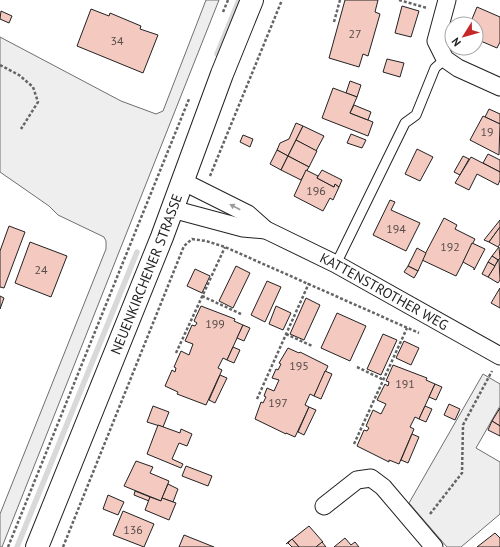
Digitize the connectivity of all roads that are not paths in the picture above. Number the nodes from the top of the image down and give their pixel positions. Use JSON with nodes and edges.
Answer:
{"nodes":[{"id":1,"x":252,"y":0,"type":"edge"},
{"id":2,"x":445,"y":6,"type":"edge"},
{"id":3,"x":444,"y":59,"type":"junction"},
{"id":4,"x":500,"y":87,"type":"edge"},
{"id":5,"x":182,"y":181,"type":"junction"},
{"id":6,"x":172,"y":209,"type":"junction"},
{"id":7,"x":266,"y":230,"type":"junction"},
{"id":8,"x":336,"y":264,"type":"junction"},
{"id":9,"x":497,"y":362,"type":"edge"},
{"id":10,"x":324,"y":506,"type":"dead end"},
{"id":11,"x":37,"y":547,"type":"edge"},
{"id":12,"x":434,"y":547,"type":"edge"}],
"edges":[{"from":1,"to":5,"type":"main road","name":"NEUENKIRCHENER STRASSE"},
{"from":2,"to":3,"type":"street"},
{"from":3,"to":4,"type":"street"},
{"from":3,"to":8,"type":"lane"},
{"from":5,"to":6,"type":"main road","name":"NEUENKIRCHENER STRASSE"},
{"from":7,"to":5,"type":"street","name":"KATTENSTROTHER WEG","one_way":true},
{"from":6,"to":7,"type":"street","name":"KATTENSTROTHER WEG"},
{"from":6,"to":11,"type":"main road","name":"NEUENKIRCHENER STRASSE"},
{"from":7,"to":8,"type":"street","name":"KATTENSTROTHER WEG"},
{"from":8,"to":9,"type":"street","name":"KATTENSTROTHER WEG"},
{"from":10,"to":12,"type":"street"}]}
